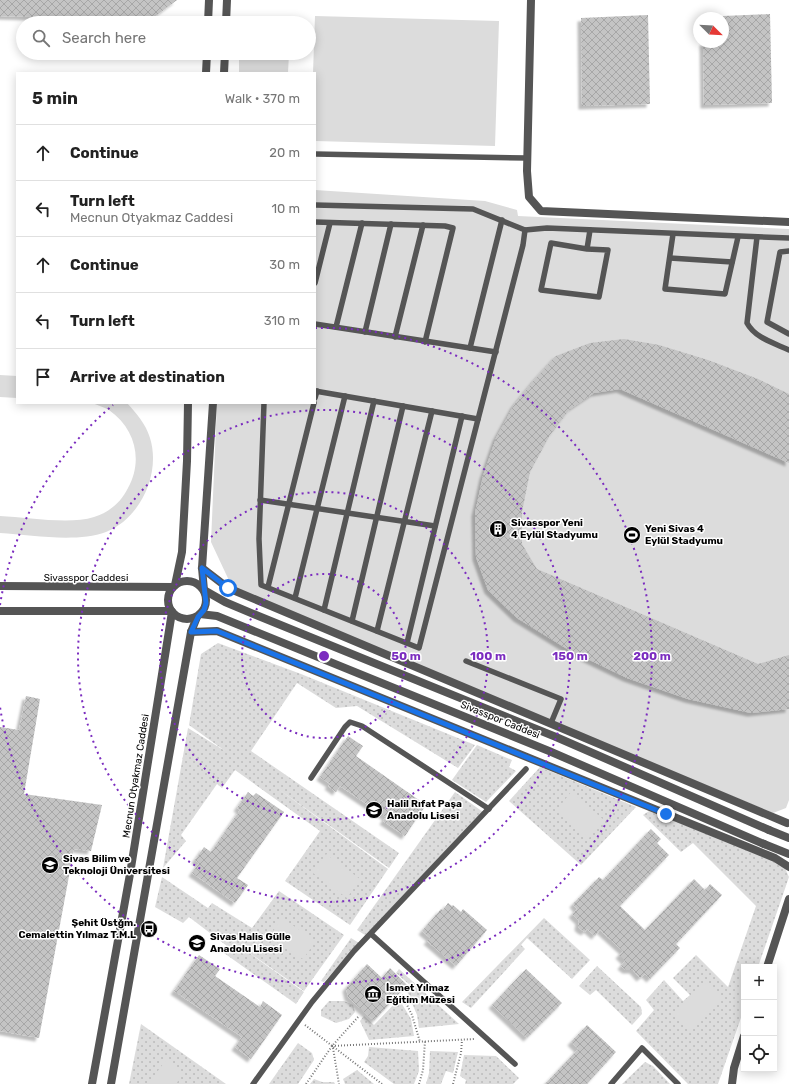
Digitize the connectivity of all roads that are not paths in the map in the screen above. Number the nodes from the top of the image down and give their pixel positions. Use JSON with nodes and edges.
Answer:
{"nodes":[{"id":1,"x":209,"y":0,"type":"edge"},
{"id":2,"x":227,"y":0,"type":"edge"},
{"id":3,"x":531,"y":0,"type":"edge"},
{"id":4,"x":208,"y":16,"type":"edge"},
{"id":5,"x":226,"y":16,"type":"edge"},
{"id":6,"x":207,"y":60,"type":"edge"},
{"id":7,"x":225,"y":60,"type":"edge"},
{"id":8,"x":206,"y":72,"type":"edge"},
{"id":9,"x":224,"y":72,"type":"edge"},
{"id":10,"x":316,"y":154,"type":"edge"},
{"id":11,"x":527,"y":158,"type":"junction"},
{"id":12,"x":316,"y":205,"type":"edge"},
{"id":13,"x":502,"y":220,"type":"junction"},
{"id":14,"x":316,"y":222,"type":"edge"},
{"id":15,"x":789,"y":222,"type":"edge"},
{"id":16,"x":330,"y":223,"type":"junction"},
{"id":17,"x":362,"y":223,"type":"junction"},
{"id":18,"x":391,"y":224,"type":"junction"},
{"id":19,"x":423,"y":225,"type":"junction"},
{"id":20,"x":525,"y":230,"type":"junction"},
{"id":21,"x":590,"y":230,"type":"junction"},
{"id":22,"x":673,"y":234,"type":"junction"},
{"id":23,"x":738,"y":237,"type":"junction"},
{"id":24,"x":757,"y":237,"type":"junction"},
{"id":25,"x":789,"y":238,"type":"edge"},
{"id":26,"x":587,"y":249,"type":"junction"},
{"id":27,"x":789,"y":252,"type":"edge"},
{"id":28,"x":670,"y":258,"type":"junction"},
{"id":29,"x":732,"y":262,"type":"junction"},
{"id":30,"x":316,"y":279,"type":"edge"},
{"id":31,"x":316,"y":324,"type":"edge"},
{"id":32,"x":336,"y":328,"type":"junction"},
{"id":33,"x":365,"y":332,"type":"junction"},
{"id":34,"x":789,"y":334,"type":"edge"},
{"id":35,"x":396,"y":337,"type":"junction"},
{"id":36,"x":425,"y":342,"type":"junction"},
{"id":37,"x":470,"y":348,"type":"junction"},
{"id":38,"x":789,"y":350,"type":"edge"},
{"id":39,"x":496,"y":352,"type":"junction"},
{"id":40,"x":316,"y":391,"type":"edge"},
{"id":41,"x":345,"y":396,"type":"junction"},
{"id":42,"x":374,"y":401,"type":"junction"},
{"id":43,"x":188,"y":404,"type":"edge"},
{"id":44,"x":213,"y":404,"type":"edge"},
{"id":45,"x":264,"y":404,"type":"edge"},
{"id":46,"x":314,"y":404,"type":"edge"},
{"id":47,"x":403,"y":406,"type":"junction"},
{"id":48,"x":432,"y":411,"type":"junction"},
{"id":49,"x":462,"y":416,"type":"junction"},
{"id":50,"x":478,"y":419,"type":"junction"},
{"id":51,"x":260,"y":500,"type":"junction"},
{"id":52,"x":289,"y":503,"type":"junction"},
{"id":53,"x":318,"y":507,"type":"junction"},
{"id":54,"x":347,"y":512,"type":"junction"},
{"id":55,"x":377,"y":516,"type":"junction"},
{"id":56,"x":406,"y":521,"type":"junction"},
{"id":57,"x":435,"y":526,"type":"junction"},
{"id":58,"x":202,"y":568,"type":"junction"},
{"id":59,"x":0,"y":586,"type":"edge"},
{"id":60,"x":174,"y":586,"type":"junction"},
{"id":61,"x":268,"y":587,"type":"junction"},
{"id":62,"x":204,"y":590,"type":"junction"},
{"id":63,"x":295,"y":598,"type":"junction"},
{"id":64,"x":324,"y":610,"type":"junction"},
{"id":65,"x":0,"y":611,"type":"edge"},
{"id":66,"x":171,"y":611,"type":"junction"},
{"id":67,"x":199,"y":616,"type":"junction"},
{"id":68,"x":352,"y":621,"type":"junction"},
{"id":69,"x":378,"y":631,"type":"junction"},
{"id":70,"x":191,"y":632,"type":"junction"},
{"id":71,"x":407,"y":643,"type":"junction"},
{"id":72,"x":466,"y":661,"type":"dead end"},
{"id":73,"x":551,"y":723,"type":"junction"},
{"id":74,"x":526,"y":769,"type":"dead end"},
{"id":75,"x":311,"y":778,"type":"dead end"},
{"id":76,"x":489,"y":809,"type":"junction"},
{"id":77,"x":787,"y":823,"type":"dead end"},
{"id":78,"x":789,"y":838,"type":"edge"},
{"id":79,"x":789,"y":854,"type":"edge"},
{"id":80,"x":789,"y":867,"type":"edge"},
{"id":81,"x":789,"y":899,"type":"edge"},
{"id":82,"x":370,"y":934,"type":"junction"},
{"id":83,"x":768,"y":964,"type":"edge"},
{"id":84,"x":741,"y":1046,"type":"edge"},
{"id":85,"x":515,"y":1064,"type":"dead end"},
{"id":86,"x":92,"y":1084,"type":"edge"},
{"id":87,"x":110,"y":1084,"type":"edge"},
{"id":88,"x":253,"y":1084,"type":"edge"},
{"id":89,"x":611,"y":1084,"type":"edge"},
{"id":90,"x":678,"y":1084,"type":"edge"},
{"id":91,"x":732,"y":1084,"type":"edge"}],
"edges":[{"from":1,"to":4,"type":"street"},
{"from":2,"to":5,"type":"street"},
{"from":3,"to":11,"type":"street"},
{"from":6,"to":8,"type":"street"},
{"from":7,"to":9,"type":"street"},
{"from":10,"to":11,"type":"lane"},
{"from":11,"to":15,"type":"street"},
{"from":12,"to":13,"type":"lane"},
{"from":13,"to":20,"type":"lane"},
{"from":13,"to":37,"type":"lane"},
{"from":14,"to":16,"type":"lane"},
{"from":16,"to":17,"type":"lane"},
{"from":16,"to":30,"type":"lane"},
{"from":17,"to":18,"type":"lane"},
{"from":17,"to":32,"type":"lane"},
{"from":18,"to":19,"type":"lane"},
{"from":18,"to":33,"type":"lane"},
{"from":19,"to":35,"type":"lane"},
{"from":19,"to":36,"type":"lane"},
{"from":20,"to":21,"type":"lane"},
{"from":20,"to":39,"type":"lane"},
{"from":21,"to":22,"type":"lane"},
{"from":21,"to":26,"type":"lane"},
{"from":22,"to":23,"type":"lane"},
{"from":22,"to":28,"type":"lane"},
{"from":23,"to":24,"type":"lane"},
{"from":23,"to":29,"type":"lane"},
{"from":24,"to":25,"type":"lane"},
{"from":24,"to":38,"type":"lane"},
{"from":26,"to":26,"type":"lane"},
{"from":27,"to":34,"type":"lane"},
{"from":28,"to":29,"type":"lane"},
{"from":28,"to":29,"type":"lane"},
{"from":31,"to":32,"type":"lane"},
{"from":32,"to":33,"type":"lane"},
{"from":33,"to":35,"type":"lane"},
{"from":35,"to":36,"type":"lane"},
{"from":36,"to":37,"type":"lane"},
{"from":37,"to":39,"type":"lane"},
{"from":39,"to":50,"type":"lane"},
{"from":40,"to":41,"type":"lane"},
{"from":41,"to":42,"type":"lane"},
{"from":41,"to":53,"type":"lane"},
{"from":42,"to":47,"type":"lane"},
{"from":42,"to":54,"type":"lane"},
{"from":43,"to":60,"type":"street"},
{"from":44,"to":58,"type":"street"},
{"from":45,"to":51,"type":"lane"},
{"from":46,"to":52,"type":"lane"},
{"from":47,"to":48,"type":"lane"},
{"from":47,"to":55,"type":"lane"},
{"from":48,"to":49,"type":"lane"},
{"from":48,"to":56,"type":"lane"},
{"from":49,"to":50,"type":"lane"},
{"from":49,"to":57,"type":"lane"},
{"from":50,"to":71,"type":"lane"},
{"from":51,"to":52,"type":"lane"},
{"from":51,"to":61,"type":"lane"},
{"from":52,"to":53,"type":"lane"},
{"from":52,"to":61,"type":"lane"},
{"from":53,"to":54,"type":"lane"},
{"from":53,"to":63,"type":"lane"},
{"from":54,"to":55,"type":"lane"},
{"from":54,"to":64,"type":"lane"},
{"from":55,"to":56,"type":"lane"},
{"from":55,"to":68,"type":"lane"},
{"from":56,"to":57,"type":"lane"},
{"from":56,"to":69,"type":"lane"},
{"from":57,"to":71,"type":"lane"},
{"from":58,"to":62,"type":"street"},
{"from":58,"to":73,"type":"street"},
{"from":59,"to":60,"type":"street","name":"Sivasspor Caddesi"},
{"from":60,"to":62,"type":"street"},
{"from":60,"to":66,"type":"street"},
{"from":61,"to":63,"type":"lane"},
{"from":62,"to":67,"type":"street"},
{"from":62,"to":78,"type":"street","name":"Sivasspor Caddesi","bridge":true},
{"from":63,"to":64,"type":"lane"},
{"from":64,"to":68,"type":"lane"},
{"from":65,"to":66,"type":"street"},
{"from":66,"to":67,"type":"street"},
{"from":66,"to":86,"type":"street","name":"Mecnun Otyakmaz Caddesi"},
{"from":67,"to":70,"type":"street"},
{"from":67,"to":79,"type":"street","name":"Sivasspor Caddesi","bridge":true},
{"from":68,"to":69,"type":"lane"},
{"from":69,"to":71,"type":"lane"},
{"from":70,"to":80,"type":"street"},
{"from":70,"to":87,"type":"street"},
{"from":72,"to":73,"type":"lane"},
{"from":73,"to":77,"type":"street"},
{"from":74,"to":76,"type":"lane"},
{"from":75,"to":76,"type":"lane"},
{"from":76,"to":82,"type":"lane"},
{"from":81,"to":83,"type":"street"},
{"from":82,"to":85,"type":"lane"},
{"from":82,"to":88,"type":"lane"},
{"from":84,"to":91,"type":"street"},
{"from":89,"to":90,"type":"lane"}]}
